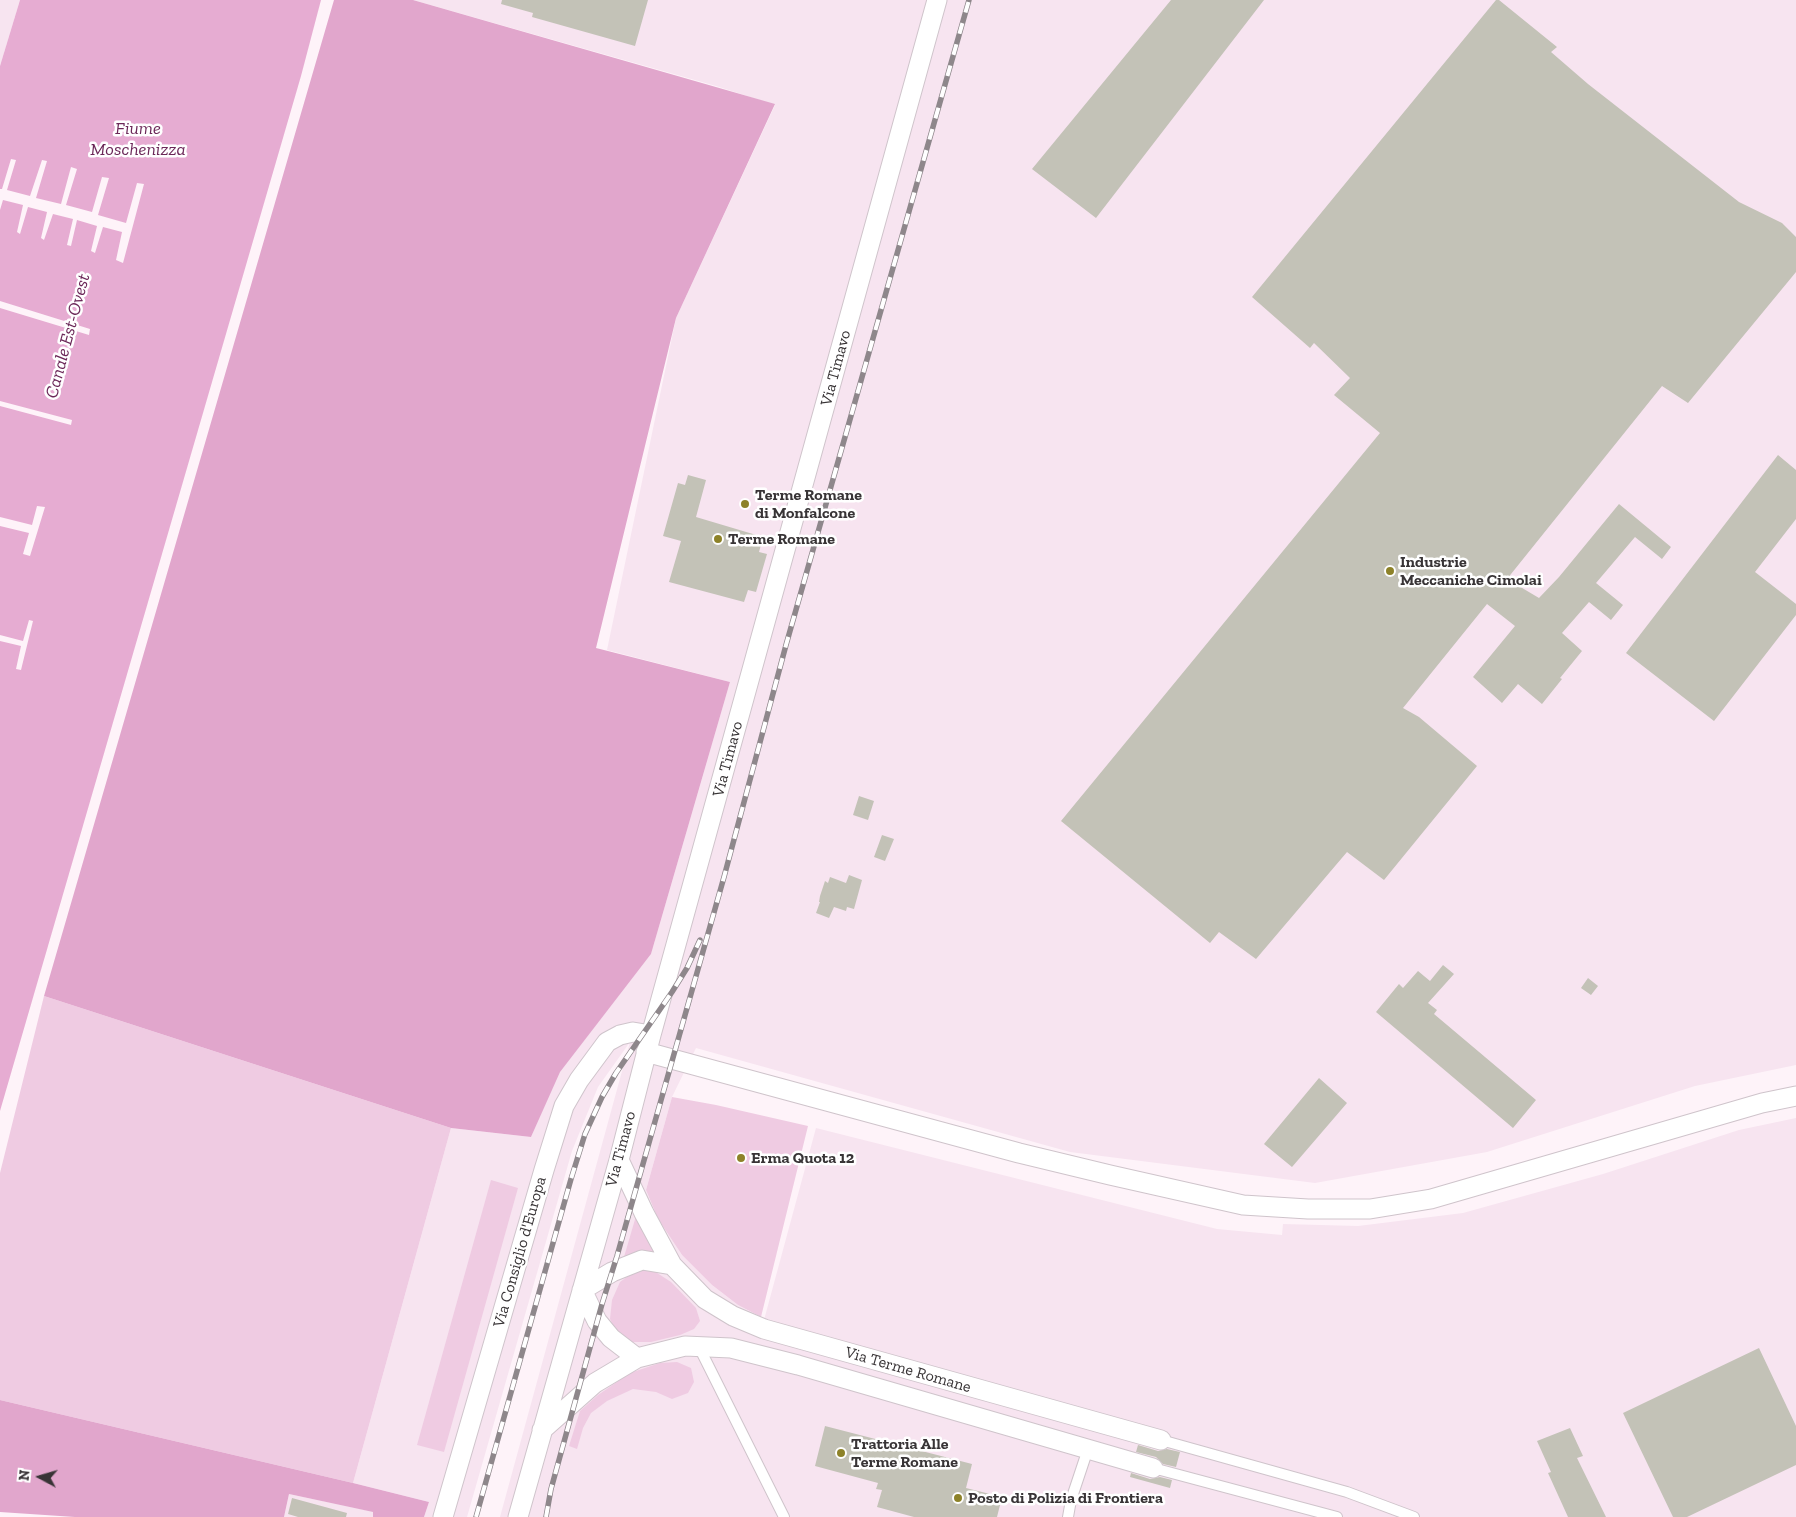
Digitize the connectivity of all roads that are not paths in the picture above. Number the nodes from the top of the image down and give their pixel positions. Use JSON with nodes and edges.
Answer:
{"nodes":[{"id":1,"x":937,"y":0,"type":"edge"},
{"id":2,"x":648,"y":1043,"type":"junction"},
{"id":3,"x":1796,"y":1096,"type":"edge"},
{"id":4,"x":618,"y":1160,"type":"junction"},
{"id":5,"x":672,"y":1265,"type":"junction"},
{"id":6,"x":582,"y":1290,"type":"junction"},
{"id":7,"x":699,"y":1347,"type":"junction"},
{"id":8,"x":637,"y":1358,"type":"junction"},
{"id":9,"x":542,"y":1430,"type":"junction"},
{"id":10,"x":1161,"y":1440,"type":"joint"},
{"id":11,"x":1088,"y":1449,"type":"junction"},
{"id":12,"x":1153,"y":1468,"type":"joint"},
{"id":13,"x":444,"y":1517,"type":"edge"},
{"id":14,"x":518,"y":1517,"type":"edge"},
{"id":15,"x":784,"y":1517,"type":"edge"},
{"id":16,"x":1068,"y":1517,"type":"edge"},
{"id":17,"x":1337,"y":1517,"type":"edge"},
{"id":18,"x":1414,"y":1517,"type":"edge"}],
"edges":[{"from":1,"to":2,"type":"street","name":"Via Timavo"},
{"from":2,"to":3,"type":"street","name":"Via Consiglio d'Europa"},
{"from":2,"to":4,"type":"street","name":"Via Timavo"},
{"from":2,"to":13,"type":"street","name":"Via Consiglio d'Europa"},
{"from":4,"to":5,"type":"street","name":"Via Terme Romane"},
{"from":4,"to":6,"type":"street","name":"Via Timavo"},
{"from":5,"to":6,"type":"street"},
{"from":5,"to":10,"type":"street","name":"Via Terme Romane"},
{"from":6,"to":8,"type":"street"},
{"from":6,"to":9,"type":"street","name":"Via Timavo"},
{"from":7,"to":8,"type":"street","name":"Via Terme Romane"},
{"from":7,"to":11,"type":"street","name":"Via Terme Romane"},
{"from":7,"to":15,"type":"lane"},
{"from":8,"to":9,"type":"street","name":"Via Terme Romane"},
{"from":9,"to":14,"type":"street","name":"Via Timavo"},
{"from":10,"to":18,"type":"lane"},
{"from":11,"to":12,"type":"street","name":"Via Terme Romane"},
{"from":11,"to":16,"type":"lane"},
{"from":12,"to":17,"type":"lane"}]}
